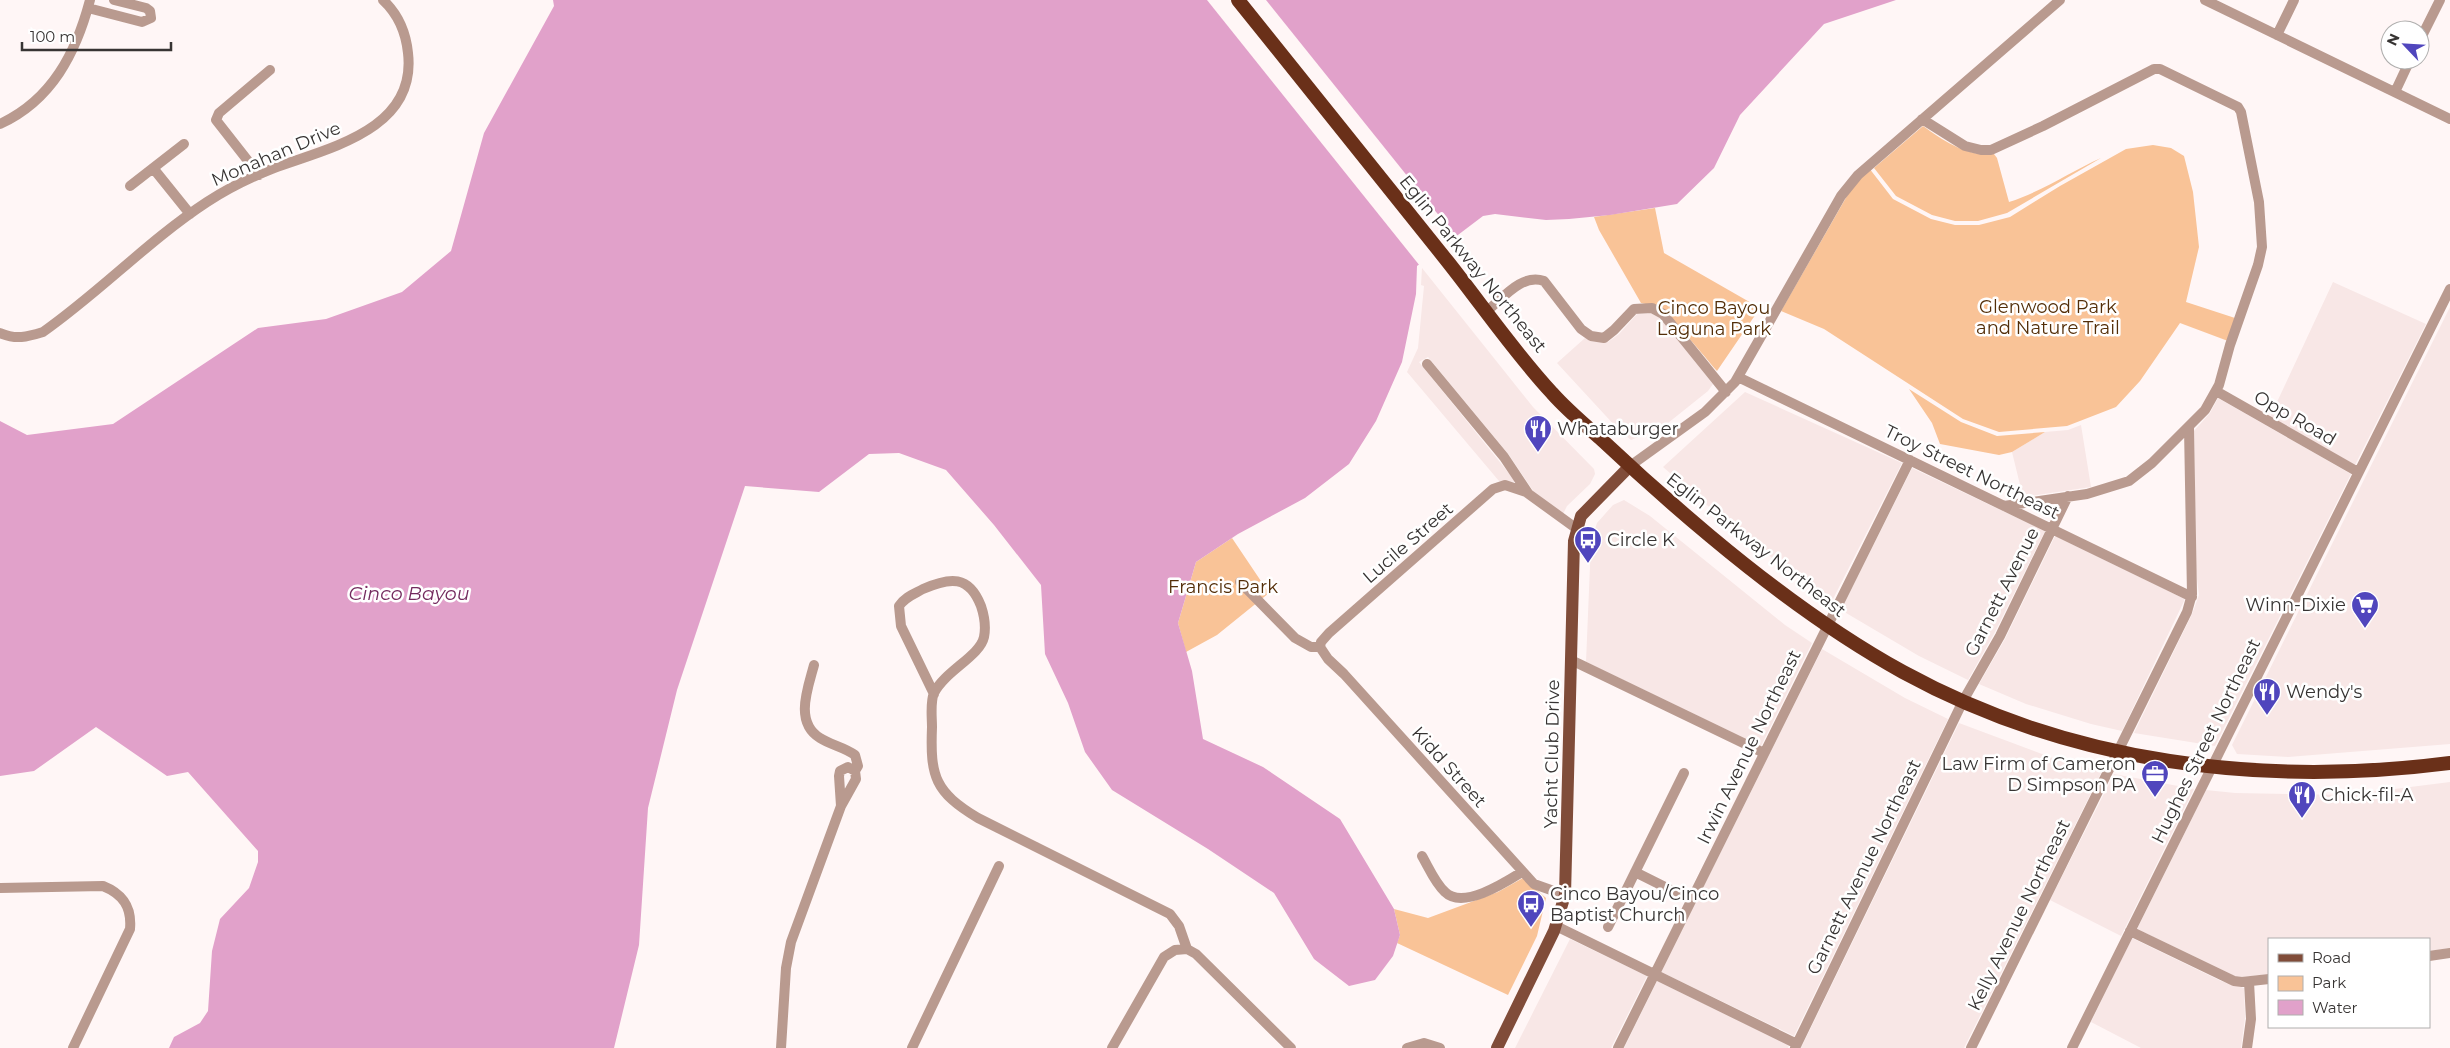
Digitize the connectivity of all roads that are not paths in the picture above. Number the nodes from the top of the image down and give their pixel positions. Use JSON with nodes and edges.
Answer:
{"nodes":[{"id":1,"x":114,"y":0,"type":"edge"},
{"id":2,"x":383,"y":0,"type":"edge"},
{"id":3,"x":1238,"y":0,"type":"edge"},
{"id":4,"x":2060,"y":0,"type":"edge"},
{"id":5,"x":2204,"y":0,"type":"edge"},
{"id":6,"x":2294,"y":0,"type":"edge"},
{"id":7,"x":2440,"y":0,"type":"edge"},
{"id":8,"x":89,"y":4,"type":"edge"},
{"id":9,"x":2430,"y":20,"type":"edge"},
{"id":10,"x":2277,"y":34,"type":"junction"},
{"id":11,"x":270,"y":70,"type":"dead end"},
{"id":12,"x":2405,"y":70,"type":"edge"},
{"id":13,"x":2395,"y":92,"type":"junction"},
{"id":14,"x":1922,"y":119,"type":"junction"},
{"id":15,"x":2450,"y":119,"type":"edge"},
{"id":16,"x":0,"y":124,"type":"edge"},
{"id":17,"x":184,"y":144,"type":"dead end"},
{"id":18,"x":153,"y":168,"type":"junction"},
{"id":19,"x":259,"y":175,"type":"junction"},
{"id":20,"x":130,"y":186,"type":"dead end"},
{"id":21,"x":190,"y":214,"type":"junction"},
{"id":22,"x":2450,"y":288,"type":"edge"},
{"id":23,"x":1487,"y":311,"type":"junction"},
{"id":24,"x":0,"y":333,"type":"edge"},
{"id":25,"x":1427,"y":364,"type":"dead end"},
{"id":26,"x":1738,"y":377,"type":"junction"},
{"id":27,"x":2216,"y":391,"type":"junction"},
{"id":28,"x":1726,"y":392,"type":"junction"},
{"id":29,"x":2189,"y":428,"type":"junction"},
{"id":30,"x":1910,"y":460,"type":"junction"},
{"id":31,"x":1630,"y":466,"type":"junction"},
{"id":32,"x":2358,"y":472,"type":"junction"},
{"id":33,"x":1528,"y":494,"type":"junction"},
{"id":34,"x":2068,"y":496,"type":"junction"},
{"id":35,"x":2004,"y":506,"type":"junction"},
{"id":36,"x":1577,"y":529,"type":"junction"},
{"id":37,"x":2052,"y":530,"type":"junction"},
{"id":38,"x":1240,"y":582,"type":"dead end"},
{"id":39,"x":2192,"y":597,"type":"junction"},
{"id":40,"x":1826,"y":626,"type":"junction"},
{"id":41,"x":1320,"y":648,"type":"junction"},
{"id":42,"x":1571,"y":660,"type":"junction"},
{"id":43,"x":814,"y":665,"type":"dead end"},
{"id":44,"x":934,"y":694,"type":"junction"},
{"id":45,"x":1963,"y":701,"type":"junction"},
{"id":46,"x":1764,"y":752,"type":"junction"},
{"id":47,"x":2118,"y":752,"type":"junction"},
{"id":48,"x":2450,"y":763,"type":"edge"},
{"id":49,"x":2210,"y":768,"type":"junction"},
{"id":50,"x":855,"y":771,"type":"junction"},
{"id":51,"x":1684,"y":773,"type":"dead end"},
{"id":52,"x":841,"y":806,"type":"junction"},
{"id":53,"x":1422,"y":856,"type":"dead end"},
{"id":54,"x":1000,"y":866,"type":"dead end"},
{"id":55,"x":1522,"y":872,"type":"junction"},
{"id":56,"x":1635,"y":872,"type":"junction"},
{"id":57,"x":0,"y":888,"type":"edge"},
{"id":58,"x":1565,"y":895,"type":"junction"},
{"id":59,"x":1691,"y":900,"type":"junction"},
{"id":60,"x":1556,"y":926,"type":"junction"},
{"id":61,"x":1608,"y":928,"type":"dead end"},
{"id":62,"x":2130,"y":931,"type":"junction"},
{"id":63,"x":1187,"y":949,"type":"junction"},
{"id":64,"x":2450,"y":953,"type":"edge"},
{"id":65,"x":2430,"y":956,"type":"edge"},
{"id":66,"x":1654,"y":974,"type":"junction"},
{"id":67,"x":2268,"y":979,"type":"edge"},
{"id":68,"x":2249,"y":982,"type":"junction"},
{"id":69,"x":1796,"y":1046,"type":"edge"},
{"id":70,"x":73,"y":1048,"type":"edge"},
{"id":71,"x":781,"y":1048,"type":"edge"},
{"id":72,"x":912,"y":1048,"type":"edge"},
{"id":73,"x":1112,"y":1048,"type":"edge"},
{"id":74,"x":1291,"y":1048,"type":"edge"},
{"id":75,"x":1407,"y":1048,"type":"edge"},
{"id":76,"x":1440,"y":1048,"type":"edge"},
{"id":77,"x":1497,"y":1048,"type":"edge"},
{"id":78,"x":1618,"y":1048,"type":"edge"},
{"id":79,"x":1971,"y":1048,"type":"edge"},
{"id":80,"x":2072,"y":1048,"type":"edge"},
{"id":81,"x":2247,"y":1048,"type":"edge"}],
"edges":[{"from":1,"to":8,"type":"street"},
{"from":2,"to":19,"type":"street","name":"Monahan Drive"},
{"from":3,"to":23,"type":"highway","name":"Eglin Parkway Northeast"},
{"from":4,"to":14,"type":"street"},
{"from":5,"to":10,"type":"street"},
{"from":6,"to":10,"type":"street"},
{"from":7,"to":9,"type":"street"},
{"from":8,"to":16,"type":"street"},
{"from":10,"to":13,"type":"street"},
{"from":11,"to":19,"type":"street"},
{"from":12,"to":13,"type":"street"},
{"from":13,"to":15,"type":"street"},
{"from":14,"to":26,"type":"street"},
{"from":14,"to":27,"type":"street"},
{"from":17,"to":18,"type":"street"},
{"from":18,"to":20,"type":"street"},
{"from":18,"to":21,"type":"street"},
{"from":19,"to":21,"type":"street","name":"Monahan Drive"},
{"from":21,"to":24,"type":"street","name":"Monahan Drive"},
{"from":22,"to":32,"type":"street","name":"Hughes Street Northeast"},
{"from":23,"to":28,"type":"street"},
{"from":23,"to":31,"type":"highway","name":"Eglin Parkway Northeast"},
{"from":25,"to":33,"type":"street"},
{"from":26,"to":28,"type":"street"},
{"from":26,"to":30,"type":"street","name":"Troy Street Northeast"},
{"from":27,"to":29,"type":"street"},
{"from":27,"to":32,"type":"street","name":"Opp Road"},
{"from":28,"to":31,"type":"street"},
{"from":29,"to":34,"type":"street"},
{"from":29,"to":39,"type":"street","name":"Kelly Avenue Northeast"},
{"from":30,"to":35,"type":"street","name":"Troy Street Northeast"},
{"from":30,"to":40,"type":"street","name":"Irwin Avenue Northeast"},
{"from":31,"to":36,"type":"main road","name":"Yacht Club Drive"},
{"from":31,"to":40,"type":"highway","name":"Eglin Parkway Northeast"},
{"from":32,"to":49,"type":"street","name":"Hughes Street Northeast"},
{"from":33,"to":36,"type":"street"},
{"from":33,"to":41,"type":"street","name":"Lucile Street"},
{"from":34,"to":35,"type":"street"},
{"from":34,"to":37,"type":"street","name":"Garnett Avenue"},
{"from":35,"to":37,"type":"street","name":"Troy Street Northeast"},
{"from":36,"to":42,"type":"main road","name":"Yacht Club Drive"},
{"from":37,"to":39,"type":"street","name":"Troy Street Northeast"},
{"from":37,"to":45,"type":"street","name":"Garnett Avenue"},
{"from":38,"to":41,"type":"street"},
{"from":39,"to":47,"type":"street","name":"Kelly Avenue Northeast"},
{"from":40,"to":45,"type":"highway","name":"Eglin Parkway Northeast"},
{"from":40,"to":46,"type":"street","name":"Irwin Avenue Northeast"},
{"from":41,"to":55,"type":"street","name":"Kidd Street"},
{"from":42,"to":46,"type":"street"},
{"from":42,"to":58,"type":"main road","name":"Yacht Club Drive"},
{"from":43,"to":50,"type":"street"},
{"from":44,"to":44,"type":"street"},
{"from":44,"to":63,"type":"street"},
{"from":45,"to":47,"type":"highway","name":"Eglin Parkway Northeast"},
{"from":45,"to":69,"type":"street","name":"Garnett Avenue Northeast"},
{"from":46,"to":59,"type":"street","name":"Irwin Avenue Northeast"},
{"from":47,"to":49,"type":"highway","name":"Eglin Parkway Northeast"},
{"from":47,"to":79,"type":"street","name":"Kelly Avenue Northeast"},
{"from":48,"to":49,"type":"highway","name":"Eglin Parkway Northeast"},
{"from":49,"to":62,"type":"street","name":"Hughes Street Northeast"},
{"from":50,"to":52,"type":"street"},
{"from":50,"to":52,"type":"street"},
{"from":51,"to":56,"type":"street"},
{"from":52,"to":71,"type":"street"},
{"from":53,"to":55,"type":"street"},
{"from":54,"to":72,"type":"street"},
{"from":55,"to":58,"type":"street","name":"Kidd Street"},
{"from":56,"to":59,"type":"street"},
{"from":56,"to":61,"type":"street"},
{"from":57,"to":70,"type":"street"},
{"from":58,"to":60,"type":"main road","name":"Yacht Club Drive"},
{"from":59,"to":66,"type":"street","name":"Irwin Avenue Northeast"},
{"from":60,"to":66,"type":"street"},
{"from":60,"to":77,"type":"main road","name":"Yacht Club Drive"},
{"from":62,"to":68,"type":"street"},
{"from":62,"to":80,"type":"street","name":"Hughes Street Northeast"},
{"from":63,"to":73,"type":"street"},
{"from":63,"to":74,"type":"street"},
{"from":64,"to":65,"type":"street"},
{"from":66,"to":69,"type":"street"},
{"from":66,"to":78,"type":"street","name":"Irwin Avenue Northeast"},
{"from":67,"to":68,"type":"street"},
{"from":68,"to":81,"type":"street"},
{"from":75,"to":76,"type":"street"}]}
